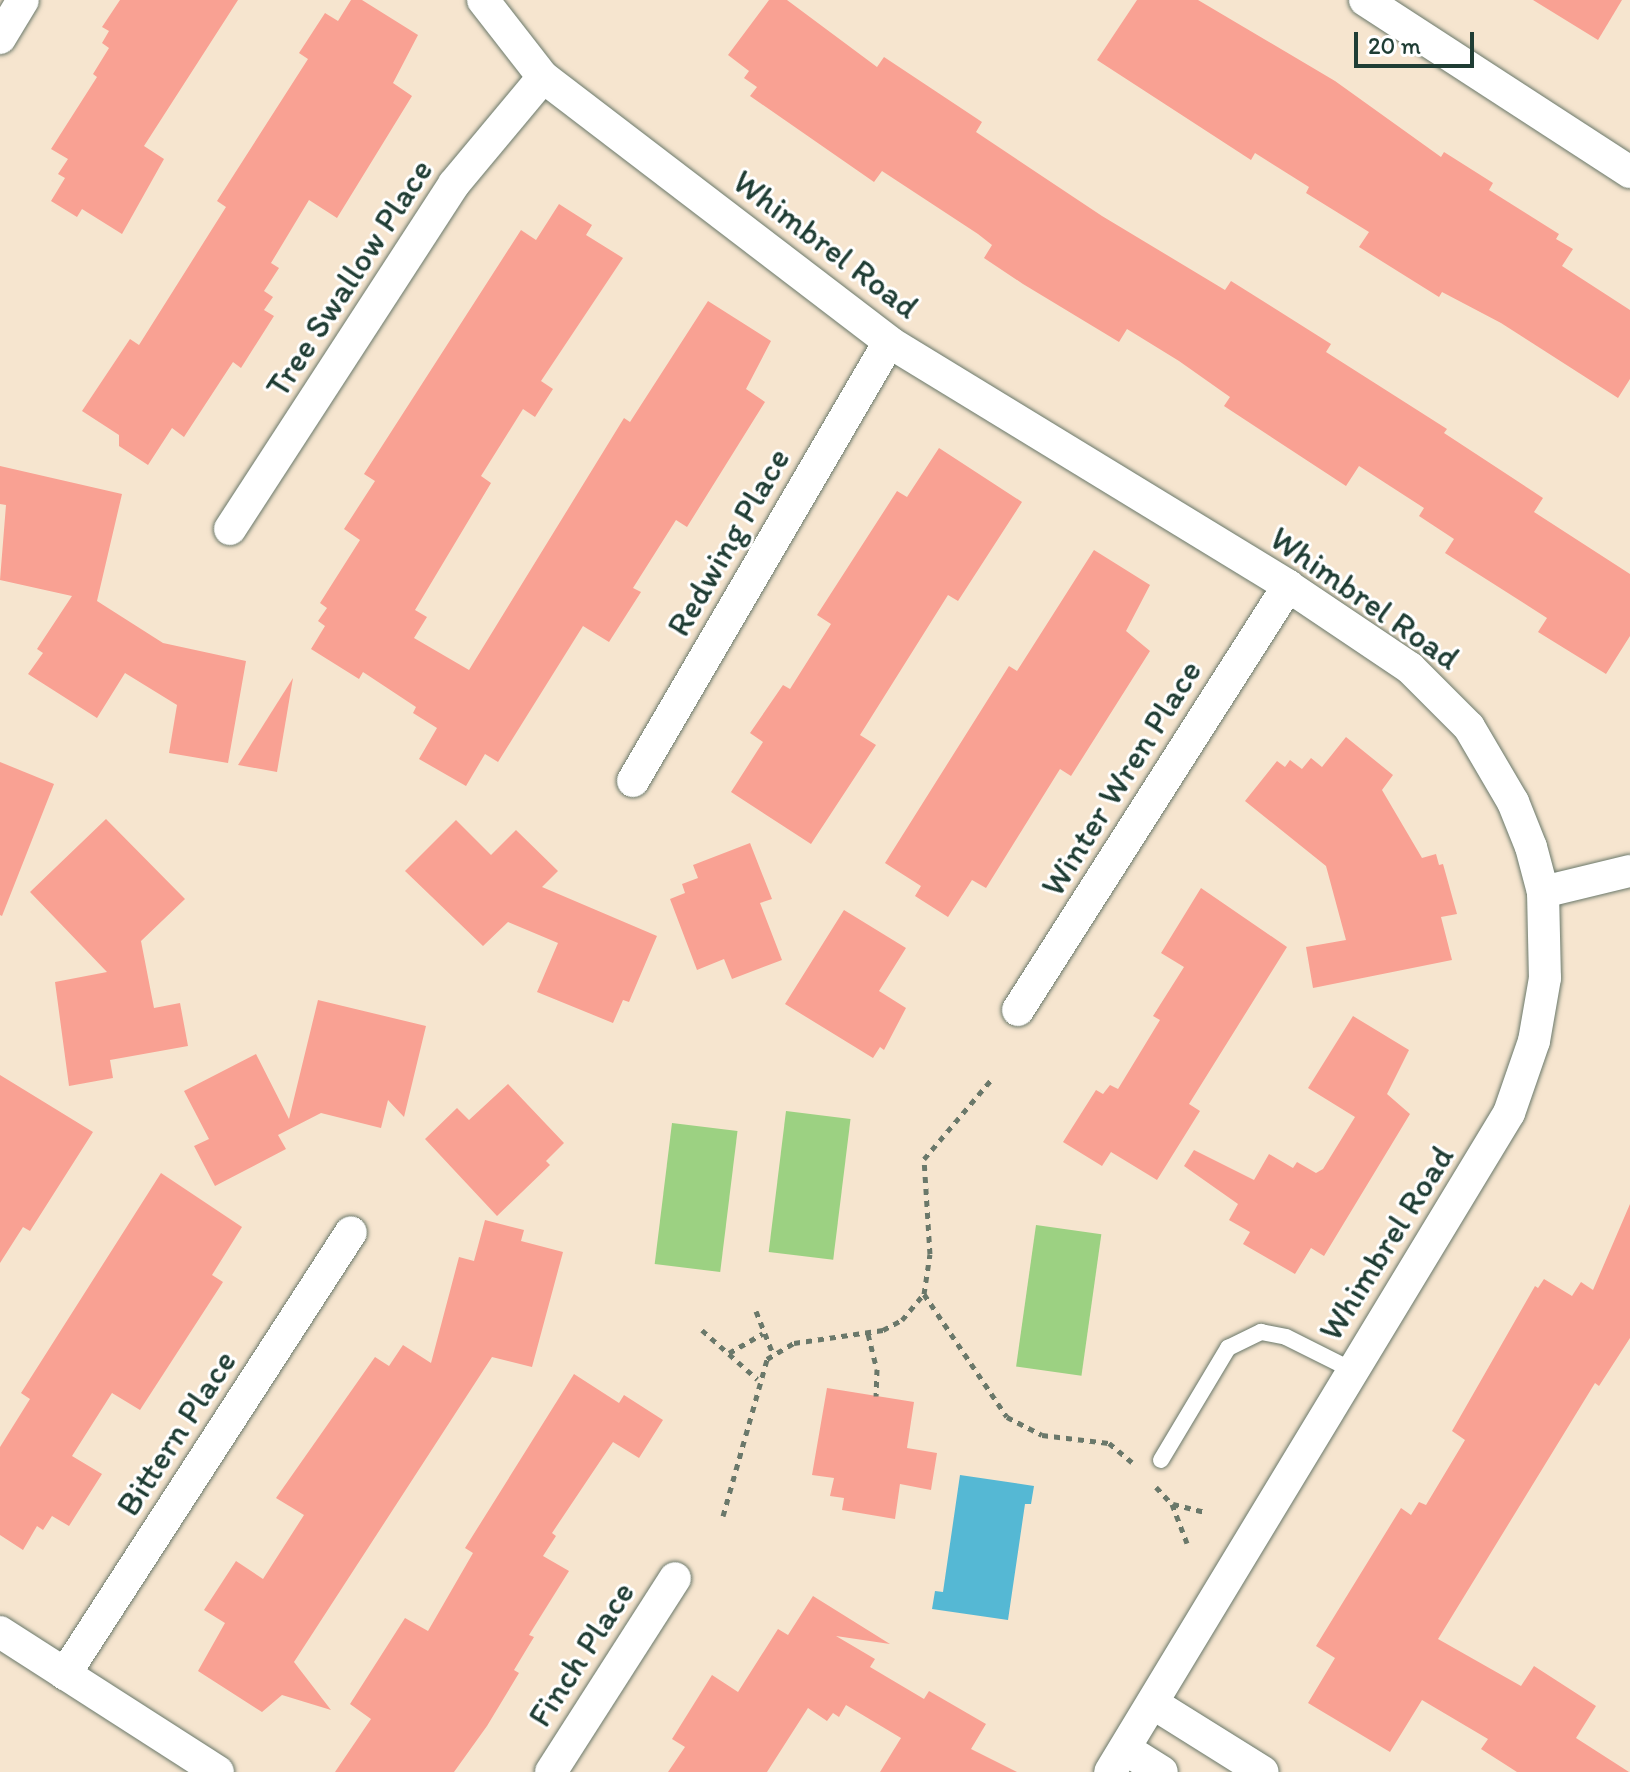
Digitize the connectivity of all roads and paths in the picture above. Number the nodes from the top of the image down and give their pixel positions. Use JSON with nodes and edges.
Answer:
{"nodes":[{"id":1,"x":23,"y":0,"type":"edge"},
{"id":2,"x":483,"y":0,"type":"edge"},
{"id":3,"x":1365,"y":0,"type":"edge"},
{"id":4,"x":0,"y":38,"type":"edge"},
{"id":5,"x":543,"y":77,"type":"junction"},
{"id":6,"x":1630,"y":172,"type":"edge"},
{"id":7,"x":889,"y":342,"type":"junction"},
{"id":8,"x":230,"y":529,"type":"dead end"},
{"id":9,"x":1288,"y":586,"type":"junction"},
{"id":10,"x":633,"y":781,"type":"dead end"},
{"id":11,"x":1630,"y":871,"type":"edge"},
{"id":12,"x":1543,"y":892,"type":"junction"},
{"id":13,"x":1018,"y":1010,"type":"dead end"},
{"id":14,"x":991,"y":1080,"type":"dead end"},
{"id":15,"x":351,"y":1232,"type":"dead end"},
{"id":16,"x":924,"y":1294,"type":"junction"},
{"id":17,"x":756,"y":1311,"type":"dead end"},
{"id":18,"x":702,"y":1330,"type":"dead end"},
{"id":19,"x":763,"y":1333,"type":"junction"},
{"id":20,"x":868,"y":1334,"type":"junction"},
{"id":21,"x":728,"y":1353,"type":"junction"},
{"id":22,"x":773,"y":1354,"type":"junction"},
{"id":23,"x":1352,"y":1370,"type":"junction"},
{"id":24,"x":757,"y":1379,"type":"junction"},
{"id":25,"x":876,"y":1396,"type":"dead end"},
{"id":26,"x":1161,"y":1460,"type":"dead end"},
{"id":27,"x":1141,"y":1472,"type":"dead end"},
{"id":28,"x":1151,"y":1482,"type":"dead end"},
{"id":29,"x":1172,"y":1504,"type":"junction"},
{"id":30,"x":1206,"y":1512,"type":"dead end"},
{"id":31,"x":723,"y":1516,"type":"dead end"},
{"id":32,"x":1187,"y":1543,"type":"dead end"},
{"id":33,"x":675,"y":1578,"type":"dead end"},
{"id":34,"x":0,"y":1632,"type":"edge"},
{"id":35,"x":65,"y":1674,"type":"junction"},
{"id":36,"x":1154,"y":1704,"type":"junction"},
{"id":37,"x":1118,"y":1761,"type":"edge"},
{"id":38,"x":218,"y":1772,"type":"edge"},
{"id":39,"x":551,"y":1772,"type":"edge"},
{"id":40,"x":1162,"y":1772,"type":"edge"},
{"id":41,"x":1263,"y":1772,"type":"edge"}],
"edges":[{"from":1,"to":4,"type":"street"},
{"from":2,"to":5,"type":"street","name":"Whimbrel Road"},
{"from":3,"to":6,"type":"street"},
{"from":5,"to":7,"type":"street","name":"Whimbrel Road"},
{"from":5,"to":8,"type":"street","name":"Tree Swallow Place"},
{"from":7,"to":9,"type":"street","name":"Whimbrel Road"},
{"from":7,"to":10,"type":"street","name":"Redwing Place"},
{"from":9,"to":12,"type":"street","name":"Whimbrel Road"},
{"from":9,"to":13,"type":"street","name":"Winter Wren Place"},
{"from":11,"to":12,"type":"street"},
{"from":12,"to":23,"type":"street","name":"Whimbrel Road"},
{"from":14,"to":16,"type":"path"},
{"from":15,"to":35,"type":"street","name":"Bittern Place"},
{"from":16,"to":20,"type":"path"},
{"from":16,"to":27,"type":"path"},
{"from":17,"to":19,"type":"path"},
{"from":18,"to":21,"type":"path"},
{"from":19,"to":21,"type":"path"},
{"from":19,"to":22,"type":"path"},
{"from":20,"to":22,"type":"path"},
{"from":20,"to":25,"type":"path"},
{"from":21,"to":24,"type":"path"},
{"from":22,"to":24,"type":"path"},
{"from":23,"to":26,"type":"lane"},
{"from":23,"to":36,"type":"street","name":"Whimbrel Road"},
{"from":24,"to":31,"type":"path"},
{"from":28,"to":29,"type":"path"},
{"from":29,"to":30,"type":"path"},
{"from":29,"to":32,"type":"path"},
{"from":33,"to":39,"type":"street","name":"Finch Place"},
{"from":34,"to":35,"type":"street"},
{"from":35,"to":38,"type":"street"},
{"from":36,"to":37,"type":"street","name":"Whimbrel Road"},
{"from":36,"to":41,"type":"street"},
{"from":37,"to":40,"type":"street"}]}
